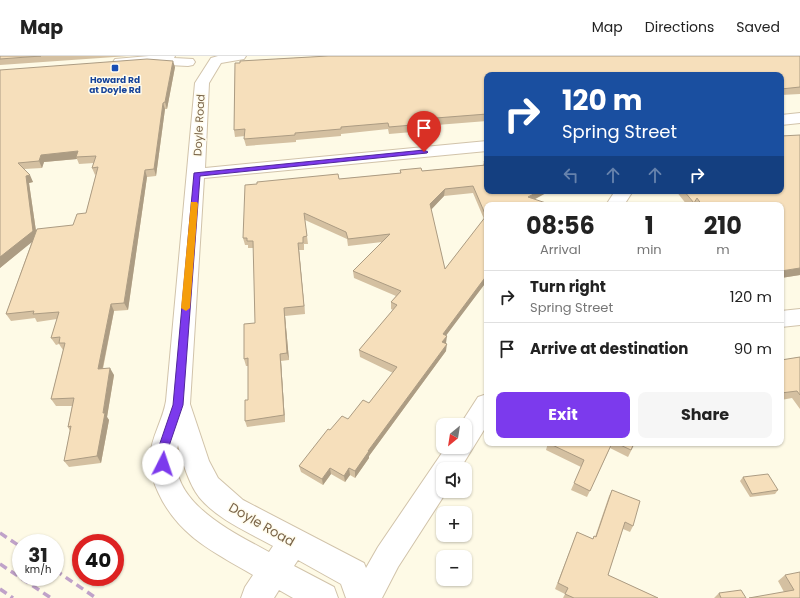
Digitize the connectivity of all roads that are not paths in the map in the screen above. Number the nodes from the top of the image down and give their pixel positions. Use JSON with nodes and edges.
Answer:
{"nodes":[{"id":1,"x":168,"y":56,"type":"edge"},
{"id":2,"x":239,"y":56,"type":"edge"},
{"id":3,"x":219,"y":59,"type":"edge"},
{"id":4,"x":188,"y":60,"type":"edge"},
{"id":5,"x":144,"y":61,"type":"junction"},
{"id":6,"x":106,"y":64,"type":"edge"},
{"id":7,"x":202,"y":84,"type":"junction"},
{"id":8,"x":800,"y":118,"type":"edge"},
{"id":9,"x":784,"y":120,"type":"edge"},
{"id":10,"x":484,"y":146,"type":"edge"},
{"id":11,"x":196,"y":174,"type":"junction"},
{"id":12,"x":800,"y":317,"type":"edge"},
{"id":13,"x":784,"y":319,"type":"edge"},
{"id":14,"x":178,"y":405,"type":"junction"},
{"id":15,"x":484,"y":409,"type":"edge"},
{"id":16,"x":472,"y":428,"type":"edge"},
{"id":17,"x":436,"y":485,"type":"edge"},
{"id":18,"x":293,"y":542,"type":"junction"},
{"id":19,"x":274,"y":570,"type":"junction"},
{"id":20,"x":256,"y":598,"type":"edge"},
{"id":21,"x":323,"y":598,"type":"edge"},
{"id":22,"x":361,"y":598,"type":"edge"},
{"id":23,"x":366,"y":598,"type":"edge"}],
"edges":[{"from":1,"to":5,"type":"street"},
{"from":2,"to":3,"type":"street"},
{"from":3,"to":4,"type":"street"},
{"from":3,"to":7,"type":"street","name":"Doyle Road"},
{"from":4,"to":5,"type":"street"},
{"from":4,"to":7,"type":"street","name":"Doyle Road"},
{"from":5,"to":6,"type":"street"},
{"from":7,"to":11,"type":"street","name":"Doyle Road"},
{"from":8,"to":9,"type":"street"},
{"from":10,"to":11,"type":"street"},
{"from":11,"to":14,"type":"street","name":"Doyle Road"},
{"from":12,"to":13,"type":"street"},
{"from":14,"to":18,"type":"street","name":"Doyle Road"},
{"from":14,"to":19,"type":"street","name":"Doyle Road"},
{"from":15,"to":16,"type":"street"},
{"from":17,"to":23,"type":"street"},
{"from":18,"to":19,"type":"street"},
{"from":18,"to":22,"type":"street","name":"Doyle Road"},
{"from":19,"to":20,"type":"street"},
{"from":19,"to":21,"type":"street","name":"Doyle Road"}]}
